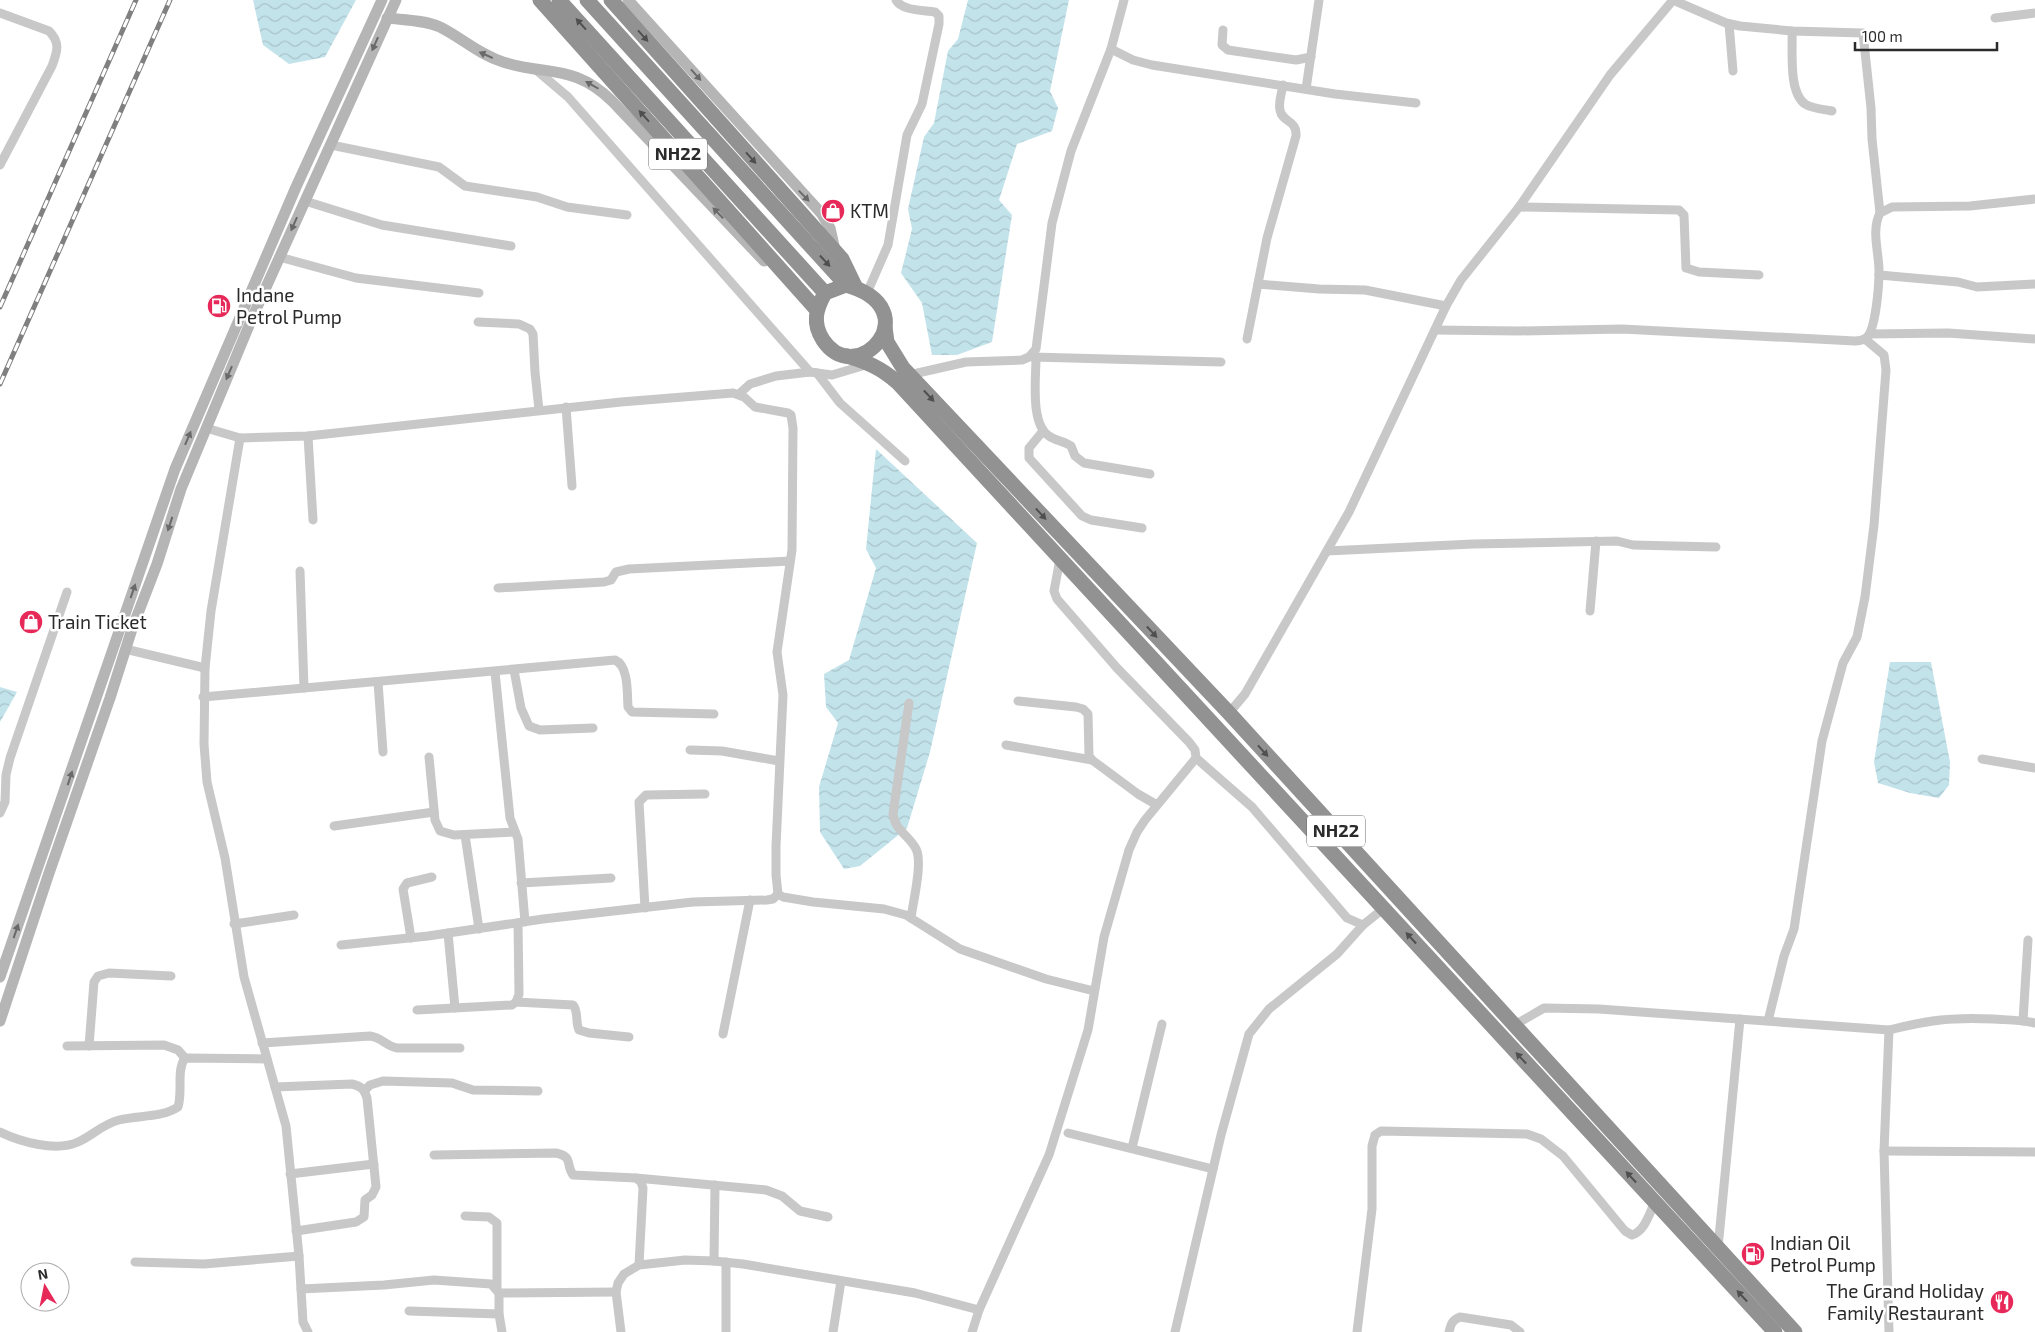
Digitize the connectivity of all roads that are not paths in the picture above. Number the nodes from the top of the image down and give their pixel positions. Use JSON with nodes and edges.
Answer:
{"nodes":[{"id":1,"x":382,"y":0,"type":"edge"},
{"id":2,"x":396,"y":0,"type":"edge"},
{"id":3,"x":540,"y":0,"type":"edge"},
{"id":4,"x":559,"y":0,"type":"edge"},
{"id":5,"x":587,"y":0,"type":"edge"},
{"id":6,"x":611,"y":0,"type":"edge"},
{"id":7,"x":628,"y":0,"type":"edge"},
{"id":8,"x":896,"y":0,"type":"edge"},
{"id":9,"x":1124,"y":0,"type":"edge"},
{"id":10,"x":1319,"y":0,"type":"edge"},
{"id":11,"x":1673,"y":0,"type":"edge"},
{"id":12,"x":2035,"y":13,"type":"edge"},
{"id":13,"x":0,"y":14,"type":"edge"},
{"id":14,"x":387,"y":18,"type":"junction"},
{"id":15,"x":1995,"y":18,"type":"dead end"},
{"id":16,"x":1730,"y":24,"type":"junction"},
{"id":17,"x":1223,"y":30,"type":"dead end"},
{"id":18,"x":1792,"y":31,"type":"junction"},
{"id":19,"x":1111,"y":49,"type":"junction"},
{"id":20,"x":1311,"y":57,"type":"junction"},
{"id":21,"x":533,"y":68,"type":"junction"},
{"id":22,"x":1733,"y":71,"type":"dead end"},
{"id":23,"x":1283,"y":85,"type":"junction"},
{"id":24,"x":1306,"y":89,"type":"junction"},
{"id":25,"x":1416,"y":103,"type":"dead end"},
{"id":26,"x":1832,"y":111,"type":"dead end"},
{"id":27,"x":331,"y":145,"type":"junction"},
{"id":28,"x":0,"y":165,"type":"edge"},
{"id":29,"x":2035,"y":199,"type":"edge"},
{"id":30,"x":304,"y":201,"type":"junction"},
{"id":31,"x":1519,"y":207,"type":"junction"},
{"id":32,"x":1880,"y":213,"type":"junction"},
{"id":33,"x":627,"y":215,"type":"dead end"},
{"id":34,"x":511,"y":246,"type":"dead end"},
{"id":35,"x":836,"y":253,"type":"junction"},
{"id":36,"x":279,"y":258,"type":"junction"},
{"id":37,"x":1879,"y":275,"type":"junction"},
{"id":38,"x":1759,"y":276,"type":"dead end"},
{"id":39,"x":1258,"y":284,"type":"junction"},
{"id":40,"x":2035,"y":284,"type":"edge"},
{"id":41,"x":856,"y":288,"type":"junction"},
{"id":42,"x":479,"y":293,"type":"dead end"},
{"id":43,"x":825,"y":293,"type":"junction"},
{"id":44,"x":803,"y":294,"type":"junction"},
{"id":45,"x":1446,"y":306,"type":"junction"},
{"id":46,"x":816,"y":309,"type":"junction"},
{"id":47,"x":478,"y":322,"type":"dead end"},
{"id":48,"x":885,"y":327,"type":"junction"},
{"id":49,"x":1435,"y":330,"type":"junction"},
{"id":50,"x":1868,"y":336,"type":"junction"},
{"id":51,"x":1247,"y":339,"type":"dead end"},
{"id":52,"x":2035,"y":339,"type":"edge"},
{"id":53,"x":230,"y":340,"type":"junction"},
{"id":54,"x":240,"y":346,"type":"junction"},
{"id":55,"x":847,"y":356,"type":"junction"},
{"id":56,"x":1033,"y":357,"type":"junction"},
{"id":57,"x":1221,"y":362,"type":"dead end"},
{"id":58,"x":872,"y":364,"type":"junction"},
{"id":59,"x":814,"y":372,"type":"junction"},
{"id":60,"x":909,"y":375,"type":"junction"},
{"id":61,"x":740,"y":394,"type":"junction"},
{"id":62,"x":566,"y":408,"type":"junction"},
{"id":63,"x":539,"y":410,"type":"junction"},
{"id":64,"x":206,"y":428,"type":"junction"},
{"id":65,"x":1043,"y":431,"type":"junction"},
{"id":66,"x":308,"y":436,"type":"junction"},
{"id":67,"x":240,"y":438,"type":"junction"},
{"id":68,"x":905,"y":461,"type":"dead end"},
{"id":69,"x":1150,"y":474,"type":"dead end"},
{"id":70,"x":572,"y":486,"type":"dead end"},
{"id":71,"x":313,"y":520,"type":"dead end"},
{"id":72,"x":1142,"y":528,"type":"dead end"},
{"id":73,"x":1596,"y":541,"type":"junction"},
{"id":74,"x":1716,"y":547,"type":"dead end"},
{"id":75,"x":1327,"y":551,"type":"junction"},
{"id":76,"x":1060,"y":559,"type":"junction"},
{"id":77,"x":790,"y":562,"type":"junction"},
{"id":78,"x":300,"y":571,"type":"dead end"},
{"id":79,"x":498,"y":588,"type":"dead end"},
{"id":80,"x":67,"y":592,"type":"dead end"},
{"id":81,"x":1590,"y":611,"type":"dead end"},
{"id":82,"x":126,"y":649,"type":"junction"},
{"id":83,"x":205,"y":668,"type":"junction"},
{"id":84,"x":514,"y":670,"type":"junction"},
{"id":85,"x":495,"y":672,"type":"junction"},
{"id":86,"x":378,"y":682,"type":"junction"},
{"id":87,"x":304,"y":688,"type":"junction"},
{"id":88,"x":203,"y":697,"type":"junction"},
{"id":89,"x":1018,"y":702,"type":"dead end"},
{"id":90,"x":909,"y":703,"type":"dead end"},
{"id":91,"x":1229,"y":713,"type":"junction"},
{"id":92,"x":714,"y":714,"type":"dead end"},
{"id":93,"x":593,"y":728,"type":"dead end"},
{"id":94,"x":1006,"y":745,"type":"dead end"},
{"id":95,"x":690,"y":750,"type":"dead end"},
{"id":96,"x":383,"y":752,"type":"dead end"},
{"id":97,"x":429,"y":757,"type":"dead end"},
{"id":98,"x":1196,"y":758,"type":"junction"},
{"id":99,"x":1982,"y":759,"type":"dead end"},
{"id":100,"x":1092,"y":760,"type":"junction"},
{"id":101,"x":779,"y":761,"type":"junction"},
{"id":102,"x":2035,"y":768,"type":"edge"},
{"id":103,"x":705,"y":794,"type":"dead end"},
{"id":104,"x":1157,"y":805,"type":"junction"},
{"id":105,"x":434,"y":812,"type":"junction"},
{"id":106,"x":0,"y":813,"type":"edge"},
{"id":107,"x":334,"y":826,"type":"dead end"},
{"id":108,"x":515,"y":832,"type":"junction"},
{"id":109,"x":465,"y":835,"type":"junction"},
{"id":110,"x":432,"y":877,"type":"dead end"},
{"id":111,"x":610,"y":878,"type":"dead end"},
{"id":112,"x":522,"y":884,"type":"junction"},
{"id":113,"x":778,"y":894,"type":"junction"},
{"id":114,"x":750,"y":900,"type":"junction"},
{"id":115,"x":645,"y":908,"type":"junction"},
{"id":116,"x":1384,"y":909,"type":"junction"},
{"id":117,"x":294,"y":915,"type":"dead end"},
{"id":118,"x":911,"y":918,"type":"junction"},
{"id":119,"x":521,"y":923,"type":"junction"},
{"id":120,"x":234,"y":924,"type":"junction"},
{"id":121,"x":1363,"y":925,"type":"junction"},
{"id":122,"x":479,"y":929,"type":"junction"},
{"id":123,"x":448,"y":933,"type":"junction"},
{"id":124,"x":411,"y":938,"type":"junction"},
{"id":125,"x":2028,"y":940,"type":"dead end"},
{"id":126,"x":341,"y":945,"type":"dead end"},
{"id":127,"x":171,"y":976,"type":"dead end"},
{"id":128,"x":0,"y":977,"type":"edge"},
{"id":129,"x":1094,"y":991,"type":"junction"},
{"id":130,"x":516,"y":1002,"type":"junction"},
{"id":131,"x":455,"y":1008,"type":"junction"},
{"id":132,"x":417,"y":1010,"type":"dead end"},
{"id":133,"x":1740,"y":1019,"type":"junction"},
{"id":134,"x":0,"y":1021,"type":"edge"},
{"id":135,"x":1768,"y":1021,"type":"junction"},
{"id":136,"x":2023,"y":1021,"type":"junction"},
{"id":137,"x":2035,"y":1023,"type":"edge"},
{"id":138,"x":1162,"y":1024,"type":"dead end"},
{"id":139,"x":1514,"y":1026,"type":"junction"},
{"id":140,"x":1889,"y":1030,"type":"junction"},
{"id":141,"x":723,"y":1034,"type":"dead end"},
{"id":142,"x":629,"y":1037,"type":"dead end"},
{"id":143,"x":262,"y":1043,"type":"junction"},
{"id":144,"x":67,"y":1046,"type":"dead end"},
{"id":145,"x":89,"y":1046,"type":"junction"},
{"id":146,"x":460,"y":1048,"type":"dead end"},
{"id":147,"x":185,"y":1058,"type":"junction"},
{"id":148,"x":267,"y":1060,"type":"junction"},
{"id":149,"x":275,"y":1087,"type":"junction"},
{"id":150,"x":365,"y":1090,"type":"junction"},
{"id":151,"x":538,"y":1091,"type":"dead end"},
{"id":152,"x":0,"y":1132,"type":"edge"},
{"id":153,"x":1068,"y":1133,"type":"dead end"},
{"id":154,"x":1132,"y":1148,"type":"junction"},
{"id":155,"x":1884,"y":1151,"type":"junction"},
{"id":156,"x":2035,"y":1152,"type":"edge"},
{"id":157,"x":434,"y":1155,"type":"dead end"},
{"id":158,"x":374,"y":1164,"type":"junction"},
{"id":159,"x":1213,"y":1169,"type":"junction"},
{"id":160,"x":290,"y":1174,"type":"junction"},
{"id":161,"x":636,"y":1178,"type":"junction"},
{"id":162,"x":715,"y":1185,"type":"junction"},
{"id":163,"x":1655,"y":1202,"type":"junction"},
{"id":164,"x":464,"y":1216,"type":"dead end"},
{"id":165,"x":828,"y":1217,"type":"dead end"},
{"id":166,"x":296,"y":1231,"type":"junction"},
{"id":167,"x":1718,"y":1248,"type":"junction"},
{"id":168,"x":299,"y":1256,"type":"junction"},
{"id":169,"x":714,"y":1261,"type":"junction"},
{"id":170,"x":135,"y":1262,"type":"dead end"},
{"id":171,"x":726,"y":1262,"type":"junction"},
{"id":172,"x":639,"y":1264,"type":"junction"},
{"id":173,"x":841,"y":1281,"type":"junction"},
{"id":174,"x":301,"y":1289,"type":"junction"},
{"id":175,"x":498,"y":1291,"type":"junction"},
{"id":176,"x":616,"y":1292,"type":"junction"},
{"id":177,"x":979,"y":1310,"type":"junction"},
{"id":178,"x":409,"y":1311,"type":"dead end"},
{"id":179,"x":499,"y":1314,"type":"junction"},
{"id":180,"x":308,"y":1332,"type":"edge"},
{"id":181,"x":502,"y":1332,"type":"edge"},
{"id":182,"x":620,"y":1332,"type":"edge"},
{"id":183,"x":726,"y":1332,"type":"edge"},
{"id":184,"x":833,"y":1332,"type":"edge"},
{"id":185,"x":972,"y":1332,"type":"edge"},
{"id":186,"x":1175,"y":1332,"type":"edge"},
{"id":187,"x":1357,"y":1332,"type":"edge"},
{"id":188,"x":1449,"y":1332,"type":"edge"},
{"id":189,"x":1520,"y":1332,"type":"edge"},
{"id":190,"x":1775,"y":1332,"type":"edge"},
{"id":191,"x":1795,"y":1332,"type":"edge"},
{"id":192,"x":1889,"y":1332,"type":"edge"}],
"edges":[{"from":1,"to":53,"type":"main road"},
{"from":2,"to":14,"type":"main road"},
{"from":44,"to":3,"type":"highway","number":"NH22","one_way":true},
{"from":43,"to":4,"type":"highway","one_way":true},
{"from":5,"to":41,"type":"highway","one_way":true},
{"from":6,"to":35,"type":"highway","number":"NH22","one_way":true},
{"from":7,"to":35,"type":"main road","one_way":true},
{"from":8,"to":41,"type":"street"},
{"from":9,"to":19,"type":"street"},
{"from":10,"to":20,"type":"street"},
{"from":11,"to":16,"type":"street"},
{"from":11,"to":31,"type":"street"},
{"from":12,"to":15,"type":"street"},
{"from":13,"to":28,"type":"street"},
{"from":21,"to":14,"type":"main road","one_way":true},
{"from":14,"to":27,"type":"main road","one_way":true},
{"from":16,"to":18,"type":"street"},
{"from":16,"to":22,"type":"street"},
{"from":17,"to":20,"type":"street"},
{"from":18,"to":26,"type":"street"},
{"from":18,"to":32,"type":"street"},
{"from":19,"to":23,"type":"street"},
{"from":19,"to":56,"type":"street"},
{"from":20,"to":24,"type":"street"},
{"from":44,"to":21,"type":"main road","one_way":true},
{"from":21,"to":59,"type":"street"},
{"from":23,"to":24,"type":"street"},
{"from":23,"to":39,"type":"street"},
{"from":24,"to":25,"type":"street"},
{"from":27,"to":30,"type":"main road"},
{"from":27,"to":33,"type":"street"},
{"from":29,"to":32,"type":"street"},
{"from":30,"to":34,"type":"street"},
{"from":30,"to":36,"type":"main road","one_way":true},
{"from":31,"to":38,"type":"street"},
{"from":31,"to":45,"type":"street"},
{"from":32,"to":37,"type":"street"},
{"from":35,"to":41,"type":"highway","number":"NH22"},
{"from":36,"to":42,"type":"street"},
{"from":36,"to":54,"type":"main road"},
{"from":37,"to":40,"type":"street"},
{"from":37,"to":50,"type":"street"},
{"from":39,"to":45,"type":"street"},
{"from":39,"to":51,"type":"street"},
{"from":41,"to":43,"type":"highway"},
{"from":41,"to":48,"type":"highway","number":"NH22"},
{"from":43,"to":46,"type":"highway"},
{"from":44,"to":46,"type":"highway","number":"NH22"},
{"from":45,"to":49,"type":"street"},
{"from":46,"to":55,"type":"highway","number":"NH22"},
{"from":47,"to":63,"type":"street"},
{"from":48,"to":55,"type":"highway"},
{"from":48,"to":60,"type":"highway","number":"NH22"},
{"from":49,"to":50,"type":"street"},
{"from":49,"to":75,"type":"street"},
{"from":50,"to":52,"type":"street"},
{"from":50,"to":135,"type":"street"},
{"from":53,"to":54,"type":"main road"},
{"from":128,"to":53,"type":"main road","one_way":true},
{"from":54,"to":64,"type":"main road","one_way":true},
{"from":55,"to":58,"type":"highway","number":"NH22"},
{"from":56,"to":57,"type":"street"},
{"from":56,"to":60,"type":"street"},
{"from":56,"to":65,"type":"street"},
{"from":58,"to":59,"type":"street"},
{"from":58,"to":76,"type":"highway","number":"NH22"},
{"from":59,"to":61,"type":"street"},
{"from":59,"to":68,"type":"street"},
{"from":60,"to":91,"type":"highway","number":"NH22","one_way":true},
{"from":61,"to":62,"type":"street"},
{"from":61,"to":77,"type":"street"},
{"from":62,"to":63,"type":"street"},
{"from":62,"to":70,"type":"street"},
{"from":63,"to":66,"type":"street"},
{"from":64,"to":67,"type":"street"},
{"from":64,"to":82,"type":"main road","one_way":true},
{"from":65,"to":69,"type":"street"},
{"from":65,"to":72,"type":"street"},
{"from":66,"to":67,"type":"street"},
{"from":66,"to":71,"type":"street"},
{"from":67,"to":83,"type":"street"},
{"from":73,"to":74,"type":"street"},
{"from":73,"to":75,"type":"street"},
{"from":73,"to":81,"type":"street"},
{"from":75,"to":91,"type":"street"},
{"from":76,"to":98,"type":"street"},
{"from":76,"to":116,"type":"highway","number":"NH22"},
{"from":77,"to":79,"type":"street"},
{"from":77,"to":101,"type":"street"},
{"from":78,"to":87,"type":"street"},
{"from":80,"to":106,"type":"street"},
{"from":82,"to":83,"type":"street"},
{"from":82,"to":134,"type":"main road"},
{"from":83,"to":88,"type":"street"},
{"from":84,"to":85,"type":"street"},
{"from":84,"to":92,"type":"street"},
{"from":84,"to":93,"type":"street"},
{"from":85,"to":86,"type":"street"},
{"from":85,"to":108,"type":"street"},
{"from":86,"to":87,"type":"street"},
{"from":86,"to":96,"type":"street"},
{"from":87,"to":88,"type":"street"},
{"from":88,"to":120,"type":"street"},
{"from":89,"to":100,"type":"street"},
{"from":90,"to":118,"type":"street"},
{"from":91,"to":139,"type":"highway","number":"NH22","one_way":true},
{"from":94,"to":100,"type":"street"},
{"from":95,"to":101,"type":"street"},
{"from":97,"to":105,"type":"street"},
{"from":98,"to":104,"type":"street"},
{"from":98,"to":121,"type":"street"},
{"from":99,"to":102,"type":"street"},
{"from":100,"to":104,"type":"street"},
{"from":101,"to":113,"type":"street"},
{"from":103,"to":115,"type":"street"},
{"from":104,"to":129,"type":"street"},
{"from":105,"to":107,"type":"street"},
{"from":105,"to":109,"type":"street"},
{"from":108,"to":109,"type":"street"},
{"from":108,"to":112,"type":"street"},
{"from":109,"to":122,"type":"street"},
{"from":110,"to":124,"type":"street"},
{"from":111,"to":112,"type":"street"},
{"from":112,"to":119,"type":"street"},
{"from":113,"to":114,"type":"street"},
{"from":113,"to":118,"type":"street"},
{"from":114,"to":115,"type":"street"},
{"from":114,"to":141,"type":"street"},
{"from":115,"to":119,"type":"street"},
{"from":116,"to":121,"type":"street"},
{"from":163,"to":116,"type":"highway","number":"NH22","one_way":true},
{"from":117,"to":120,"type":"street"},
{"from":118,"to":129,"type":"street"},
{"from":119,"to":122,"type":"street"},
{"from":119,"to":130,"type":"street"},
{"from":120,"to":143,"type":"street"},
{"from":121,"to":159,"type":"street"},
{"from":122,"to":123,"type":"street"},
{"from":123,"to":124,"type":"street"},
{"from":123,"to":131,"type":"street"},
{"from":124,"to":126,"type":"street"},
{"from":125,"to":136,"type":"street"},
{"from":127,"to":145,"type":"street"},
{"from":129,"to":177,"type":"street"},
{"from":130,"to":131,"type":"street"},
{"from":130,"to":142,"type":"street"},
{"from":131,"to":132,"type":"street"},
{"from":133,"to":135,"type":"street"},
{"from":133,"to":139,"type":"street"},
{"from":133,"to":167,"type":"street"},
{"from":135,"to":140,"type":"street"},
{"from":136,"to":137,"type":"street"},
{"from":136,"to":140,"type":"street"},
{"from":138,"to":154,"type":"street"},
{"from":139,"to":167,"type":"highway","number":"NH22"},
{"from":140,"to":155,"type":"street"},
{"from":143,"to":146,"type":"street"},
{"from":143,"to":148,"type":"street"},
{"from":144,"to":145,"type":"street"},
{"from":145,"to":147,"type":"street"},
{"from":147,"to":148,"type":"street"},
{"from":147,"to":152,"type":"street"},
{"from":148,"to":149,"type":"street"},
{"from":149,"to":150,"type":"street"},
{"from":149,"to":160,"type":"street"},
{"from":150,"to":151,"type":"street"},
{"from":150,"to":158,"type":"street"},
{"from":153,"to":154,"type":"street"},
{"from":154,"to":159,"type":"street"},
{"from":155,"to":156,"type":"street"},
{"from":155,"to":192,"type":"street"},
{"from":157,"to":161,"type":"street"},
{"from":158,"to":160,"type":"street"},
{"from":158,"to":166,"type":"street"},
{"from":159,"to":186,"type":"street"},
{"from":160,"to":166,"type":"street"},
{"from":161,"to":162,"type":"street"},
{"from":161,"to":172,"type":"street"},
{"from":162,"to":165,"type":"street"},
{"from":162,"to":169,"type":"street"},
{"from":163,"to":187,"type":"street"},
{"from":190,"to":163,"type":"highway","number":"NH22","one_way":true},
{"from":164,"to":175,"type":"street"},
{"from":166,"to":168,"type":"street"},
{"from":167,"to":191,"type":"highway","number":"NH22"},
{"from":168,"to":170,"type":"street"},
{"from":168,"to":174,"type":"street"},
{"from":169,"to":171,"type":"street"},
{"from":169,"to":172,"type":"street"},
{"from":171,"to":173,"type":"street"},
{"from":171,"to":183,"type":"street"},
{"from":172,"to":176,"type":"street"},
{"from":173,"to":177,"type":"street"},
{"from":173,"to":184,"type":"street"},
{"from":174,"to":175,"type":"street"},
{"from":174,"to":180,"type":"street"},
{"from":175,"to":176,"type":"street"},
{"from":175,"to":179,"type":"street"},
{"from":176,"to":182,"type":"street"},
{"from":177,"to":185,"type":"street"},
{"from":178,"to":179,"type":"street"},
{"from":179,"to":181,"type":"street"},
{"from":188,"to":189,"type":"street"}]}
